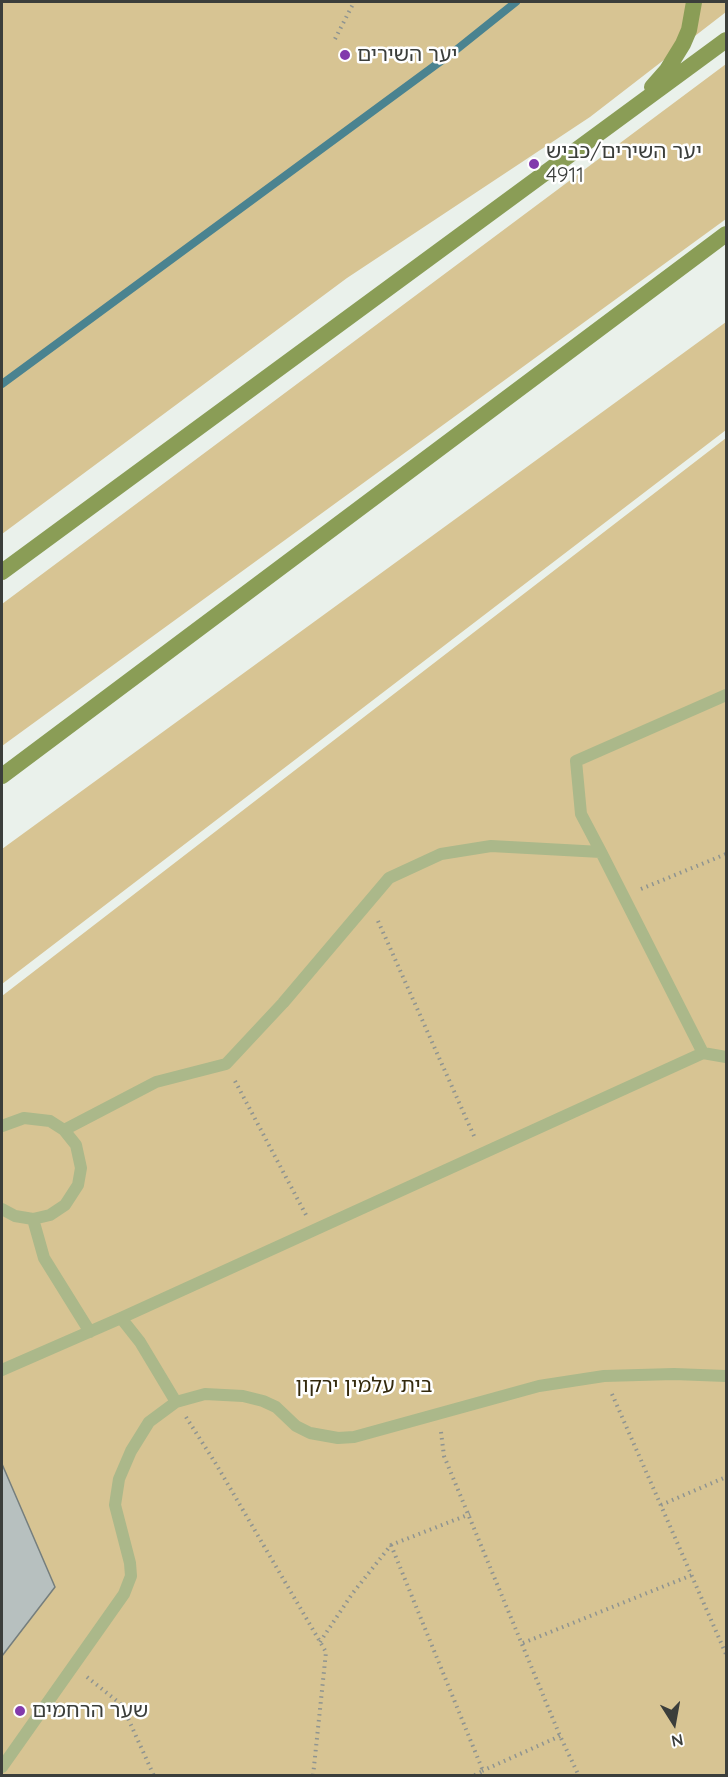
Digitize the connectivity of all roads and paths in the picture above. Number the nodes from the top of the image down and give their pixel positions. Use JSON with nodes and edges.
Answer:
{"nodes":[{"id":1,"x":354,"y":2,"type":"edge"},
{"id":2,"x":694,"y":2,"type":"edge"},
{"id":3,"x":336,"y":39,"type":"dead end"},
{"id":4,"x":726,"y":40,"type":"edge"},
{"id":5,"x":626,"y":116,"type":"junction"},
{"id":6,"x":726,"y":234,"type":"edge"},
{"id":7,"x":726,"y":240,"type":"edge"},
{"id":8,"x":699,"y":255,"type":"junction"},
{"id":9,"x":2,"y":572,"type":"edge"},
{"id":10,"x":726,"y":695,"type":"edge"},
{"id":11,"x":2,"y":776,"type":"edge"},
{"id":12,"x":601,"y":852,"type":"junction"},
{"id":13,"x":726,"y":854,"type":"edge"},
{"id":14,"x":624,"y":896,"type":"junction"},
{"id":15,"x":369,"y":902,"type":"junction"},
{"id":16,"x":703,"y":1053,"type":"junction"},
{"id":17,"x":726,"y":1057,"type":"edge"},
{"id":18,"x":226,"y":1064,"type":"junction"},
{"id":19,"x":2,"y":1126,"type":"edge"},
{"id":20,"x":64,"y":1130,"type":"junction"},
{"id":21,"x":481,"y":1154,"type":"junction"},
{"id":22,"x":2,"y":1209,"type":"edge"},
{"id":23,"x":33,"y":1219,"type":"junction"},
{"id":24,"x":314,"y":1230,"type":"junction"},
{"id":25,"x":121,"y":1318,"type":"junction"},
{"id":26,"x":90,"y":1332,"type":"junction"},
{"id":27,"x":2,"y":1370,"type":"edge"},
{"id":28,"x":604,"y":1376,"type":"junction"},
{"id":29,"x":726,"y":1376,"type":"edge"},
{"id":30,"x":176,"y":1401,"type":"junction"},
{"id":31,"x":439,"y":1413,"type":"junction"},
{"id":32,"x":726,"y":1477,"type":"edge"},
{"id":33,"x":661,"y":1505,"type":"junction"},
{"id":34,"x":470,"y":1514,"type":"junction"},
{"id":35,"x":391,"y":1545,"type":"junction"},
{"id":36,"x":692,"y":1575,"type":"junction"},
{"id":37,"x":320,"y":1642,"type":"junction"},
{"id":38,"x":523,"y":1643,"type":"junction"},
{"id":39,"x":726,"y":1654,"type":"edge"},
{"id":40,"x":72,"y":1666,"type":"junction"},
{"id":41,"x":560,"y":1736,"type":"junction"},
{"id":42,"x":2,"y":1767,"type":"edge"},
{"id":43,"x":474,"y":1775,"type":"edge"},
{"id":44,"x":154,"y":1776,"type":"edge"},
{"id":45,"x":313,"y":1776,"type":"edge"},
{"id":46,"x":579,"y":1776,"type":"edge"}],
"edges":[{"from":1,"to":3,"type":"path"},
{"from":2,"to":5,"type":"main road"},
{"from":4,"to":5,"type":"main road"},
{"from":5,"to":9,"type":"main road"},
{"from":6,"to":8,"type":"main road"},
{"from":7,"to":8,"type":"main road"},
{"from":8,"to":11,"type":"main road"},
{"from":10,"to":12,"type":"lane"},
{"from":12,"to":14,"type":"lane"},
{"from":12,"to":15,"type":"lane"},
{"from":13,"to":14,"type":"path"},
{"from":14,"to":16,"type":"lane"},
{"from":15,"to":18,"type":"lane"},
{"from":15,"to":21,"type":"path"},
{"from":16,"to":17,"type":"lane"},
{"from":16,"to":21,"type":"lane"},
{"from":18,"to":20,"type":"lane"},
{"from":18,"to":24,"type":"path"},
{"from":19,"to":20,"type":"lane"},
{"from":20,"to":23,"type":"lane"},
{"from":21,"to":24,"type":"lane"},
{"from":22,"to":23,"type":"lane"},
{"from":23,"to":26,"type":"lane"},
{"from":24,"to":25,"type":"lane"},
{"from":25,"to":26,"type":"lane"},
{"from":25,"to":30,"type":"lane"},
{"from":26,"to":27,"type":"lane"},
{"from":28,"to":29,"type":"lane"},
{"from":28,"to":31,"type":"lane"},
{"from":28,"to":33,"type":"path"},
{"from":30,"to":31,"type":"lane"},
{"from":30,"to":37,"type":"path"},
{"from":30,"to":40,"type":"lane"},
{"from":31,"to":34,"type":"path"},
{"from":32,"to":33,"type":"path"},
{"from":33,"to":36,"type":"path"},
{"from":34,"to":35,"type":"path"},
{"from":34,"to":38,"type":"path"},
{"from":35,"to":37,"type":"path"},
{"from":35,"to":43,"type":"path"},
{"from":36,"to":38,"type":"path"},
{"from":36,"to":39,"type":"path"},
{"from":37,"to":45,"type":"path"},
{"from":38,"to":41,"type":"path"},
{"from":40,"to":42,"type":"lane"},
{"from":40,"to":44,"type":"path"},
{"from":41,"to":43,"type":"path"},
{"from":41,"to":46,"type":"path"}]}
